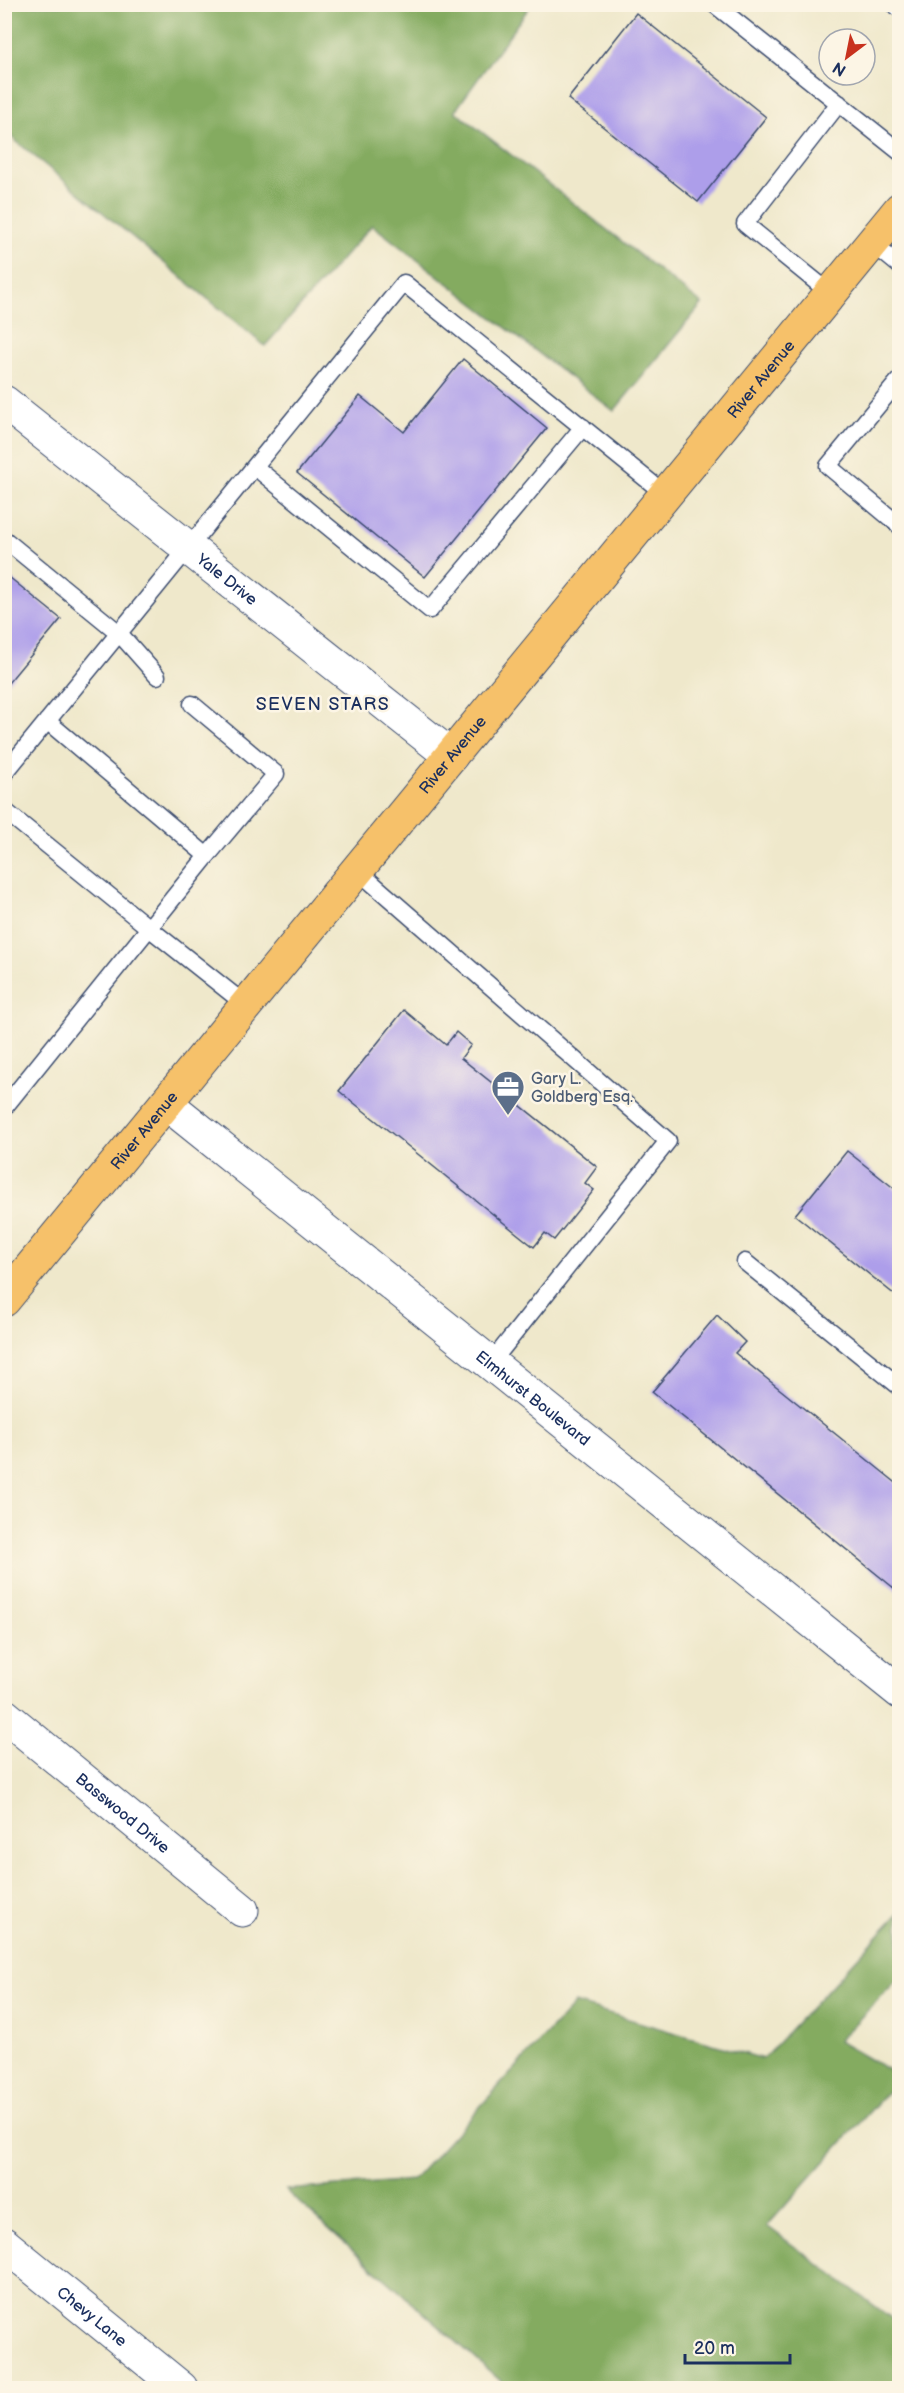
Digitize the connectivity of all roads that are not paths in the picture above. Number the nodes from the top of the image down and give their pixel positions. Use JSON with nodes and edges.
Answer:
{"nodes":[{"id":1,"x":714,"y":4,"type":"edge"},
{"id":2,"x":894,"y":4,"type":"edge"},
{"id":3,"x":900,"y":9,"type":"edge"},
{"id":4,"x":839,"y":103,"type":"junction"},
{"id":5,"x":900,"y":152,"type":"edge"},
{"id":6,"x":900,"y":209,"type":"edge"},
{"id":7,"x":872,"y":243,"type":"junction"},
{"id":8,"x":900,"y":266,"type":"edge"},
{"id":9,"x":830,"y":293,"type":"junction"},
{"id":10,"x":900,"y":379,"type":"edge"},
{"id":11,"x":4,"y":402,"type":"edge"},
{"id":12,"x":583,"y":427,"type":"junction"},
{"id":13,"x":255,"y":467,"type":"junction"},
{"id":14,"x":665,"y":494,"type":"junction"},
{"id":15,"x":900,"y":526,"type":"edge"},
{"id":16,"x":4,"y":539,"type":"edge"},
{"id":17,"x":190,"y":549,"type":"junction"},
{"id":18,"x":119,"y":633,"type":"junction"},
{"id":19,"x":157,"y":676,"type":"dead end"},
{"id":20,"x":192,"y":704,"type":"dead end"},
{"id":21,"x":47,"y":722,"type":"junction"},
{"id":22,"x":451,"y":756,"type":"junction"},
{"id":23,"x":4,"y":774,"type":"edge"},
{"id":24,"x":4,"y":810,"type":"edge"},
{"id":25,"x":207,"y":856,"type":"junction"},
{"id":26,"x":357,"y":870,"type":"junction"},
{"id":27,"x":149,"y":928,"type":"junction"},
{"id":28,"x":246,"y":1005,"type":"junction"},
{"id":29,"x":166,"y":1103,"type":"junction"},
{"id":30,"x":4,"y":1108,"type":"edge"},
{"id":31,"x":745,"y":1262,"type":"dead end"},
{"id":32,"x":4,"y":1300,"type":"edge"},
{"id":33,"x":490,"y":1364,"type":"junction"},
{"id":34,"x":900,"y":1387,"type":"edge"},
{"id":35,"x":900,"y":1692,"type":"edge"},
{"id":36,"x":4,"y":1715,"type":"edge"},
{"id":37,"x":242,"y":1910,"type":"dead end"},
{"id":38,"x":4,"y":2244,"type":"edge"},
{"id":39,"x":181,"y":2388,"type":"edge"}],
"edges":[{"from":1,"to":4,"type":"lane"},
{"from":2,"to":3,"type":"lane"},
{"from":4,"to":5,"type":"lane"},
{"from":4,"to":9,"type":"lane"},
{"from":6,"to":7,"type":"highway","name":"River Avenue"},
{"from":7,"to":8,"type":"lane"},
{"from":7,"to":9,"type":"highway","name":"River Avenue"},
{"from":9,"to":14,"type":"highway","name":"River Avenue"},
{"from":10,"to":15,"type":"lane"},
{"from":11,"to":17,"type":"street","name":"Yale Drive"},
{"from":12,"to":13,"type":"lane"},
{"from":12,"to":13,"type":"lane"},
{"from":12,"to":14,"type":"lane"},
{"from":13,"to":17,"type":"lane"},
{"from":14,"to":22,"type":"highway","name":"River Avenue"},
{"from":16,"to":18,"type":"lane"},
{"from":17,"to":18,"type":"lane"},
{"from":17,"to":22,"type":"street","name":"Yale Drive"},
{"from":18,"to":19,"type":"lane"},
{"from":18,"to":21,"type":"lane"},
{"from":20,"to":25,"type":"lane"},
{"from":21,"to":23,"type":"lane"},
{"from":21,"to":25,"type":"lane"},
{"from":22,"to":26,"type":"highway","name":"River Avenue"},
{"from":24,"to":27,"type":"lane"},
{"from":25,"to":27,"type":"lane"},
{"from":26,"to":28,"type":"highway","name":"River Avenue"},
{"from":26,"to":33,"type":"lane"},
{"from":27,"to":28,"type":"lane"},
{"from":27,"to":30,"type":"lane"},
{"from":28,"to":29,"type":"highway","name":"River Avenue"},
{"from":29,"to":32,"type":"highway","name":"River Avenue"},
{"from":29,"to":33,"type":"street","name":"Elmhurst Boulevard"},
{"from":31,"to":34,"type":"lane"},
{"from":33,"to":35,"type":"street","name":"Elmhurst Boulevard"},
{"from":36,"to":37,"type":"street","name":"Basswood Drive"},
{"from":38,"to":39,"type":"street","name":"Chevy Lane"}]}
